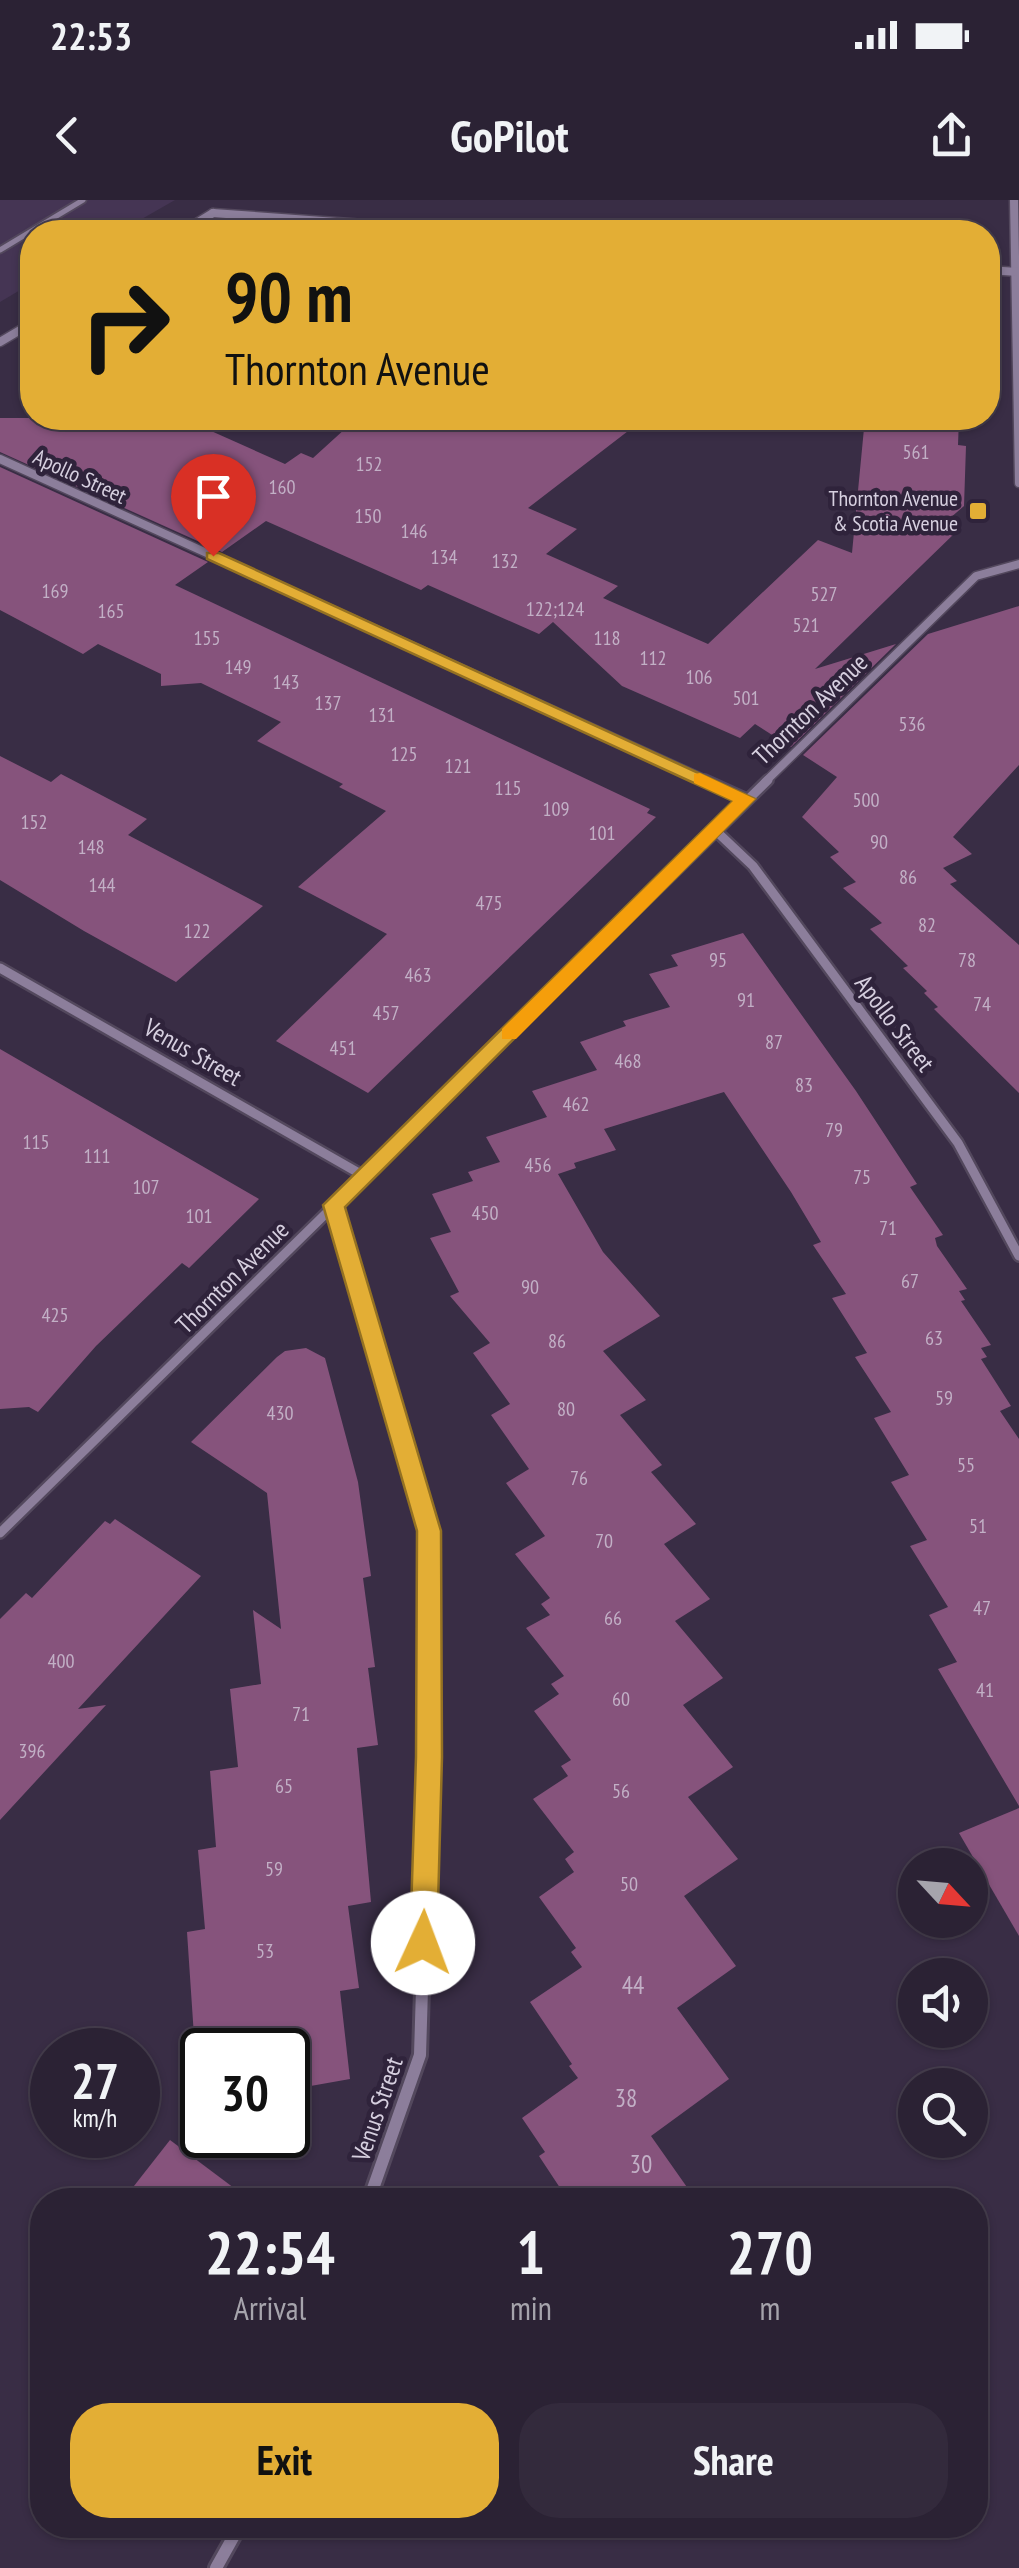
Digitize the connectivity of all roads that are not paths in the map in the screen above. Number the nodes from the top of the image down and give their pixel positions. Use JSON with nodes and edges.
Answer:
{"nodes":[{"id":1,"x":83,"y":200,"type":"edge"},
{"id":2,"x":220,"y":200,"type":"edge"},
{"id":3,"x":1014,"y":200,"type":"edge"},
{"id":4,"x":214,"y":214,"type":"junction"},
{"id":5,"x":50,"y":220,"type":"edge"},
{"id":6,"x":203,"y":220,"type":"edge"},
{"id":7,"x":301,"y":220,"type":"edge"},
{"id":8,"x":1017,"y":272,"type":"edge"},
{"id":9,"x":0,"y":458,"type":"edge"},
{"id":10,"x":1019,"y":483,"type":"edge"},
{"id":11,"x":1019,"y":564,"type":"edge"},
{"id":12,"x":746,"y":799,"type":"junction"},
{"id":13,"x":716,"y":830,"type":"junction"},
{"id":14,"x":0,"y":968,"type":"edge"},
{"id":15,"x":364,"y":1176,"type":"junction"},
{"id":16,"x":334,"y":1205,"type":"junction"},
{"id":17,"x":1019,"y":1256,"type":"edge"},
{"id":18,"x":0,"y":1534,"type":"edge"},
{"id":19,"x":373,"y":2188,"type":"edge"},
{"id":20,"x":233,"y":2538,"type":"edge"},
{"id":21,"x":216,"y":2568,"type":"edge"}],
"edges":[{"from":1,"to":5,"type":"lane"},
{"from":2,"to":4,"type":"street"},
{"from":3,"to":8,"type":"street"},
{"from":4,"to":6,"type":"street"},
{"from":4,"to":7,"type":"street"},
{"from":8,"to":10,"type":"street"},
{"from":9,"to":12,"type":"street","name":"Apollo Street"},
{"from":11,"to":12,"type":"street","name":"Thornton Avenue"},
{"from":12,"to":13,"type":"street","name":"Thornton Avenue"},
{"from":13,"to":15,"type":"street","name":"Thornton Avenue"},
{"from":13,"to":17,"type":"street","name":"Apollo Street"},
{"from":14,"to":15,"type":"street","name":"Venus Street"},
{"from":15,"to":16,"type":"street","name":"Thornton Avenue"},
{"from":16,"to":18,"type":"street","name":"Thornton Avenue"},
{"from":16,"to":19,"type":"street","name":"Venus Street"},
{"from":20,"to":21,"type":"street"}]}
